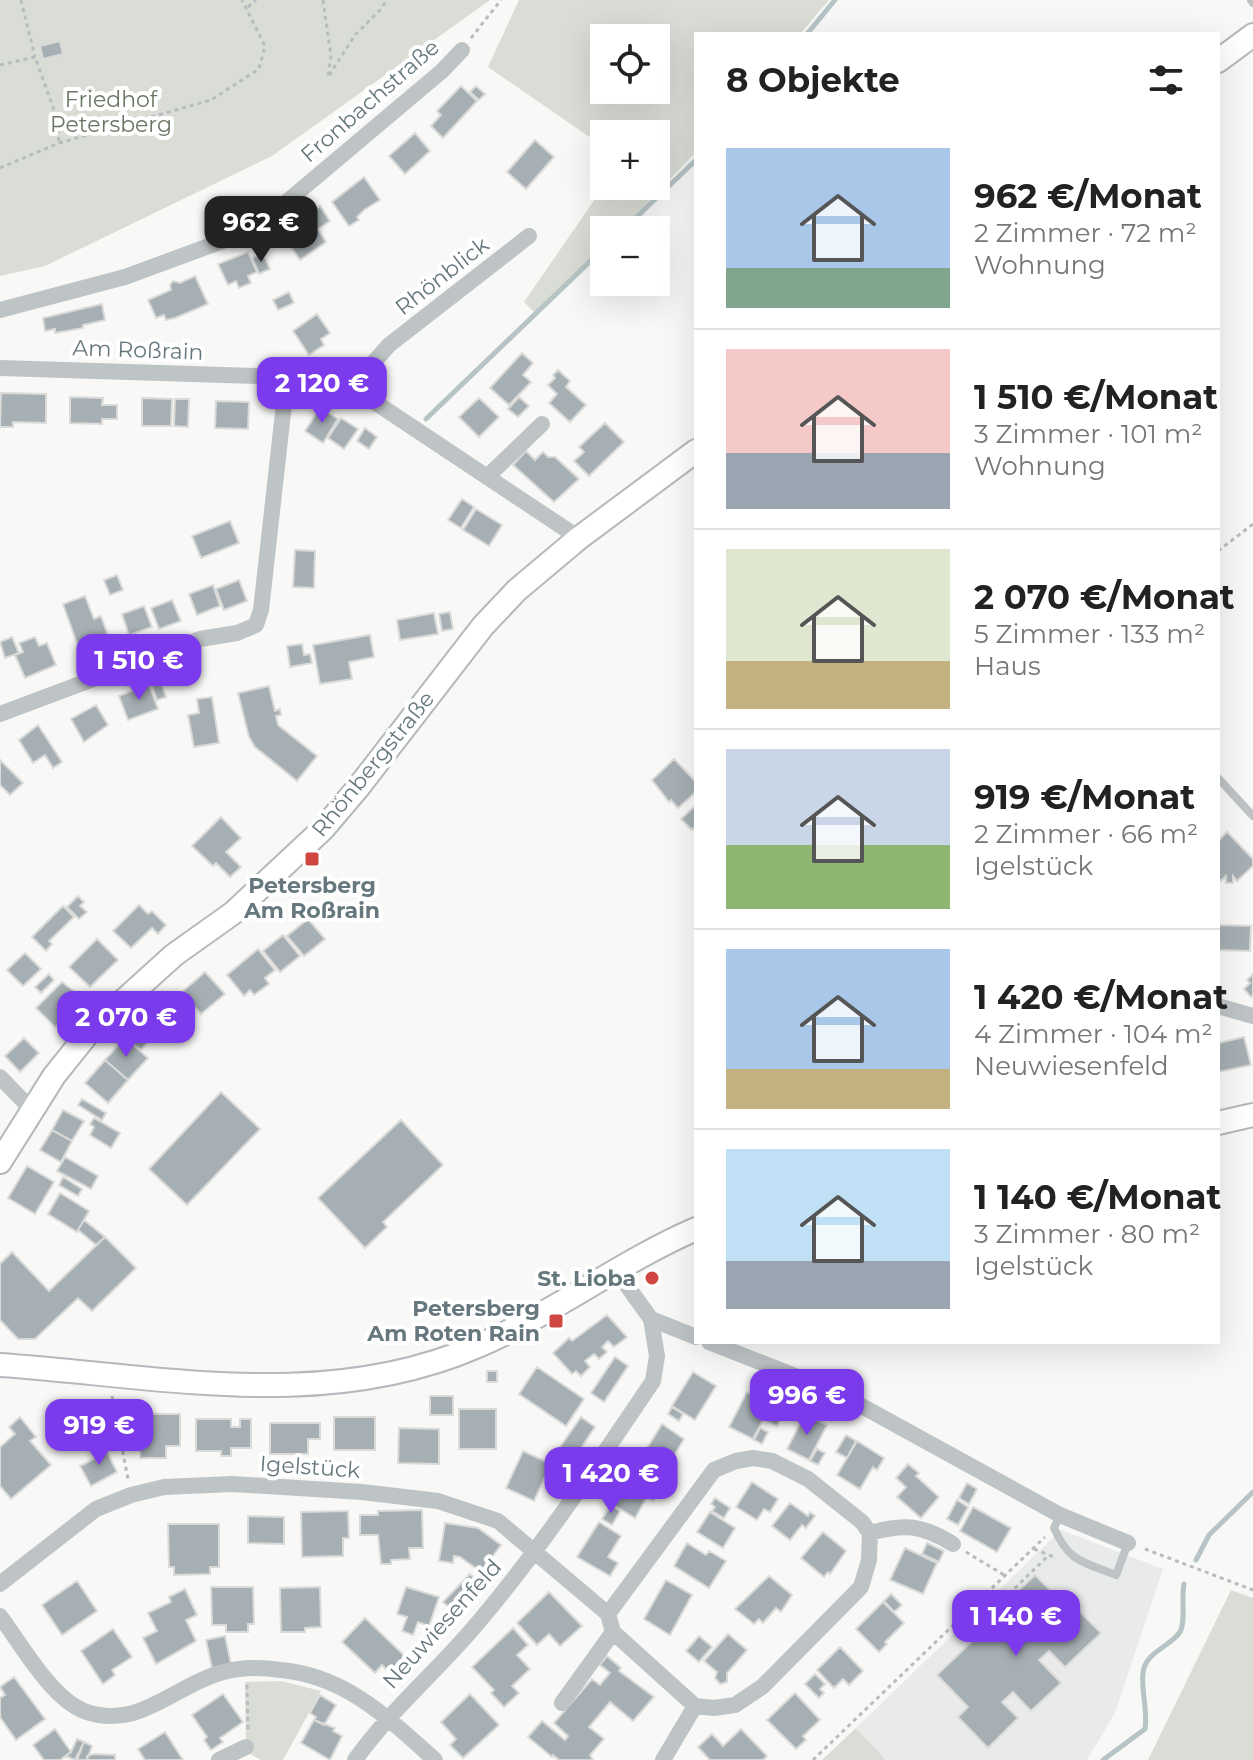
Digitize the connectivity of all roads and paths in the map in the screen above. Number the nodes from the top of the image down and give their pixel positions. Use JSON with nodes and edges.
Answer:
{"nodes":[{"id":1,"x":21,"y":0,"type":"edge"},
{"id":2,"x":242,"y":0,"type":"edge"},
{"id":3,"x":256,"y":0,"type":"edge"},
{"id":4,"x":323,"y":0,"type":"edge"},
{"id":5,"x":387,"y":0,"type":"edge"},
{"id":6,"x":501,"y":0,"type":"edge"},
{"id":7,"x":248,"y":7,"type":"junction"},
{"id":8,"x":1253,"y":35,"type":"edge"},
{"id":9,"x":462,"y":50,"type":"joint"},
{"id":10,"x":35,"y":57,"type":"junction"},
{"id":11,"x":1220,"y":60,"type":"edge"},
{"id":12,"x":0,"y":65,"type":"edge"},
{"id":13,"x":59,"y":143,"type":"junction"},
{"id":14,"x":0,"y":168,"type":"edge"},
{"id":15,"x":529,"y":236,"type":"dead end"},
{"id":16,"x":0,"y":310,"type":"edge"},
{"id":17,"x":0,"y":368,"type":"edge"},
{"id":18,"x":287,"y":377,"type":"junction"},
{"id":19,"x":352,"y":387,"type":"junction"},
{"id":20,"x":542,"y":424,"type":"dead end"},
{"id":21,"x":694,"y":452,"type":"edge"},
{"id":22,"x":487,"y":477,"type":"junction"},
{"id":23,"x":1253,"y":524,"type":"edge"},
{"id":24,"x":579,"y":538,"type":"junction"},
{"id":25,"x":1220,"y":549,"type":"edge"},
{"id":26,"x":0,"y":714,"type":"edge"},
{"id":27,"x":1220,"y":780,"type":"edge"},
{"id":28,"x":1253,"y":816,"type":"edge"},
{"id":29,"x":1220,"y":1007,"type":"edge"},
{"id":30,"x":1253,"y":1016,"type":"edge"},
{"id":31,"x":0,"y":1077,"type":"edge"},
{"id":32,"x":32,"y":1110,"type":"junction"},
{"id":33,"x":1253,"y":1115,"type":"edge"},
{"id":34,"x":1220,"y":1123,"type":"edge"},
{"id":35,"x":0,"y":1162,"type":"edge"},
{"id":36,"x":694,"y":1230,"type":"edge"},
{"id":37,"x":615,"y":1269,"type":"junction"},
{"id":38,"x":651,"y":1319,"type":"junction"},
{"id":39,"x":694,"y":1336,"type":"edge"},
{"id":40,"x":714,"y":1344,"type":"edge"},
{"id":41,"x":0,"y":1365,"type":"edge"},
{"id":42,"x":108,"y":1374,"type":"junction"},
{"id":43,"x":131,"y":1495,"type":"junction"},
{"id":44,"x":1057,"y":1522,"type":"junction"},
{"id":45,"x":870,"y":1533,"type":"junction"},
{"id":46,"x":1128,"y":1543,"type":"junction"},
{"id":47,"x":953,"y":1544,"type":"joint"},
{"id":48,"x":1033,"y":1549,"type":"junction"},
{"id":49,"x":535,"y":1551,"type":"junction"},
{"id":50,"x":1049,"y":1555,"type":"junction"},
{"id":51,"x":1075,"y":1559,"type":"junction"},
{"id":52,"x":1005,"y":1576,"type":"junction"},
{"id":53,"x":0,"y":1584,"type":"edge"},
{"id":54,"x":1253,"y":1590,"type":"edge"},
{"id":55,"x":967,"y":1613,"type":"junction"},
{"id":56,"x":608,"y":1614,"type":"junction"},
{"id":57,"x":0,"y":1616,"type":"edge"},
{"id":58,"x":979,"y":1623,"type":"junction"},
{"id":59,"x":983,"y":1631,"type":"dead end"},
{"id":60,"x":613,"y":1632,"type":"junction"},
{"id":61,"x":247,"y":1668,"type":"junction"},
{"id":62,"x":562,"y":1703,"type":"dead end"},
{"id":63,"x":695,"y":1706,"type":"junction"},
{"id":64,"x":388,"y":1718,"type":"junction"},
{"id":65,"x":246,"y":1747,"type":"joint"},
{"id":66,"x":219,"y":1760,"type":"edge"},
{"id":67,"x":355,"y":1760,"type":"edge"},
{"id":68,"x":435,"y":1760,"type":"edge"},
{"id":69,"x":663,"y":1760,"type":"edge"},
{"id":70,"x":813,"y":1760,"type":"edge"}],
"edges":[{"from":1,"to":10,"type":"path"},
{"from":2,"to":7,"type":"path"},
{"from":3,"to":7,"type":"path"},
{"from":4,"to":5,"type":"path"},
{"from":6,"to":9,"type":"path"},
{"from":7,"to":13,"type":"path"},
{"from":8,"to":11,"type":"street"},
{"from":9,"to":16,"type":"street","name":"Fronbachstraße"},
{"from":10,"to":12,"type":"path"},
{"from":10,"to":13,"type":"path"},
{"from":13,"to":14,"type":"path"},
{"from":15,"to":19,"type":"street","name":"Rhönblick"},
{"from":17,"to":18,"type":"street","name":"Am Roßrain"},
{"from":18,"to":19,"type":"street","name":"Am Roßrain"},
{"from":18,"to":26,"type":"street"},
{"from":19,"to":22,"type":"street","name":"Am Roßrain"},
{"from":20,"to":22,"type":"street"},
{"from":21,"to":24,"type":"street","name":"Rhönbergstraße"},
{"from":22,"to":24,"type":"street","name":"Am Roßrain"},
{"from":23,"to":25,"type":"path"},
{"from":24,"to":32,"type":"street","name":"Rhönbergstraße"},
{"from":27,"to":28,"type":"lane"},
{"from":29,"to":30,"type":"street"},
{"from":31,"to":32,"type":"street"},
{"from":32,"to":35,"type":"street","name":"Rhönbergstraße"},
{"from":33,"to":34,"type":"street"},
{"from":36,"to":37,"type":"street"},
{"from":37,"to":38,"type":"street","name":"Neuwiesenfeld"},
{"from":37,"to":42,"type":"street"},
{"from":38,"to":39,"type":"street"},
{"from":38,"to":49,"type":"street","name":"Neuwiesenfeld"},
{"from":40,"to":44,"type":"street"},
{"from":41,"to":42,"type":"street"},
{"from":42,"to":43,"type":"path"},
{"from":43,"to":49,"type":"street","name":"Igelstück"},
{"from":43,"to":53,"type":"street","name":"Igelstück"},
{"from":44,"to":46,"type":"street"},
{"from":44,"to":48,"type":"path"},
{"from":44,"to":51,"type":"lane"},
{"from":45,"to":47,"type":"street"},
{"from":45,"to":56,"type":"street"},
{"from":45,"to":63,"type":"street"},
{"from":46,"to":51,"type":"lane"},
{"from":46,"to":54,"type":"path"},
{"from":47,"to":52,"type":"path"},
{"from":48,"to":50,"type":"path"},
{"from":48,"to":52,"type":"path"},
{"from":49,"to":56,"type":"street","name":"Igelstück"},
{"from":49,"to":64,"type":"street","name":"Neuwiesenfeld"},
{"from":50,"to":51,"type":"path"},
{"from":50,"to":58,"type":"path"},
{"from":52,"to":55,"type":"path"},
{"from":55,"to":58,"type":"path"},
{"from":55,"to":70,"type":"path"},
{"from":56,"to":60,"type":"street"},
{"from":57,"to":61,"type":"street"},
{"from":58,"to":59,"type":"path"},
{"from":60,"to":62,"type":"street"},
{"from":60,"to":63,"type":"street"},
{"from":61,"to":64,"type":"street"},
{"from":61,"to":65,"type":"path"},
{"from":63,"to":69,"type":"street"},
{"from":64,"to":67,"type":"street","name":"Neuwiesenfeld"},
{"from":64,"to":68,"type":"street"},
{"from":65,"to":66,"type":"street"}]}
